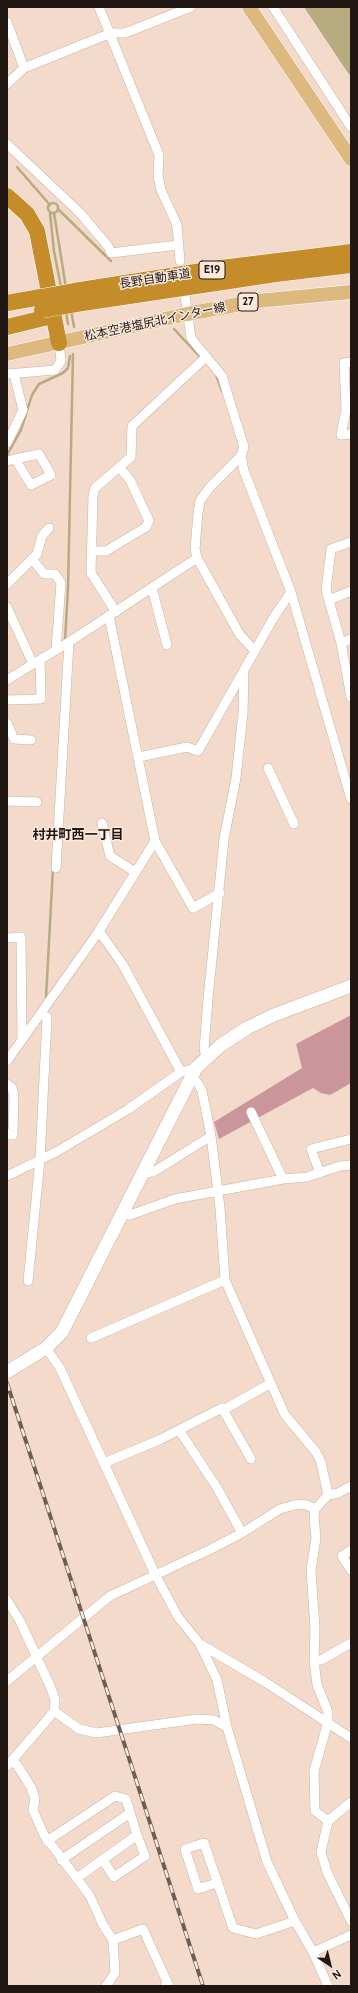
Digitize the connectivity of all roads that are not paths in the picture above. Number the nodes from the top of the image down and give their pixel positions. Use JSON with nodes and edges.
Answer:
{"nodes":[{"id":1,"x":99,"y":7,"type":"edge"},
{"id":2,"x":191,"y":7,"type":"edge"},
{"id":3,"x":249,"y":7,"type":"edge"},
{"id":4,"x":273,"y":7,"type":"edge"},
{"id":5,"x":172,"y":11,"type":"edge"},
{"id":6,"x":7,"y":22,"type":"edge"},
{"id":7,"x":111,"y":33,"type":"junction"},
{"id":8,"x":24,"y":68,"type":"junction"},
{"id":9,"x":7,"y":84,"type":"edge"},
{"id":10,"x":351,"y":126,"type":"edge"},
{"id":11,"x":7,"y":144,"type":"edge"},
{"id":12,"x":351,"y":159,"type":"edge"},
{"id":13,"x":7,"y":196,"type":"edge"},
{"id":14,"x":7,"y":211,"type":"edge"},
{"id":15,"x":178,"y":245,"type":"junction"},
{"id":16,"x":351,"y":252,"type":"edge"},
{"id":17,"x":43,"y":257,"type":"junction"},
{"id":18,"x":180,"y":261,"type":"dead end"},
{"id":19,"x":351,"y":265,"type":"edge"},
{"id":20,"x":7,"y":292,"type":"edge"},
{"id":21,"x":351,"y":292,"type":"edge"},
{"id":22,"x":185,"y":296,"type":"dead end"},
{"id":23,"x":75,"y":297,"type":"junction"},
{"id":24,"x":7,"y":303,"type":"edge"},
{"id":25,"x":41,"y":303,"type":"junction"},
{"id":26,"x":188,"y":314,"type":"junction"},
{"id":27,"x":7,"y":316,"type":"edge"},
{"id":28,"x":7,"y":327,"type":"edge"},
{"id":29,"x":59,"y":343,"type":"junction"},
{"id":30,"x":7,"y":354,"type":"edge"},
{"id":31,"x":206,"y":357,"type":"junction"},
{"id":32,"x":351,"y":362,"type":"edge"},
{"id":33,"x":10,"y":374,"type":"edge"},
{"id":34,"x":351,"y":434,"type":"edge"},
{"id":35,"x":7,"y":443,"type":"edge"},
{"id":36,"x":241,"y":456,"type":"junction"},
{"id":37,"x":120,"y":468,"type":"junction"},
{"id":38,"x":49,"y":528,"type":"dead end"},
{"id":39,"x":351,"y":542,"type":"edge"},
{"id":40,"x":92,"y":551,"type":"junction"},
{"id":41,"x":197,"y":558,"type":"junction"},
{"id":42,"x":32,"y":559,"type":"junction"},
{"id":43,"x":7,"y":584,"type":"edge"},
{"id":44,"x":152,"y":588,"type":"junction"},
{"id":45,"x":351,"y":591,"type":"edge"},
{"id":46,"x":291,"y":592,"type":"junction"},
{"id":47,"x":329,"y":600,"type":"junction"},
{"id":48,"x":7,"y":607,"type":"edge"},
{"id":49,"x":113,"y":614,"type":"junction"},
{"id":50,"x":351,"y":639,"type":"edge"},
{"id":51,"x":69,"y":642,"type":"junction"},
{"id":52,"x":341,"y":643,"type":"junction"},
{"id":53,"x":167,"y":645,"type":"dead end"},
{"id":54,"x":56,"y":650,"type":"junction"},
{"id":55,"x":255,"y":651,"type":"junction"},
{"id":56,"x":36,"y":662,"type":"junction"},
{"id":57,"x":244,"y":670,"type":"junction"},
{"id":58,"x":7,"y":680,"type":"edge"},
{"id":59,"x":350,"y":691,"type":"edge"},
{"id":60,"x":7,"y":700,"type":"edge"},
{"id":61,"x":7,"y":723,"type":"edge"},
{"id":62,"x":31,"y":740,"type":"dead end"},
{"id":63,"x":138,"y":757,"type":"junction"},
{"id":64,"x":268,"y":768,"type":"dead end"},
{"id":65,"x":351,"y":799,"type":"edge"},
{"id":66,"x":7,"y":801,"type":"edge"},
{"id":67,"x":37,"y":802,"type":"dead end"},
{"id":68,"x":102,"y":823,"type":"dead end"},
{"id":69,"x":294,"y":824,"type":"dead end"},
{"id":70,"x":155,"y":841,"type":"junction"},
{"id":71,"x":56,"y":868,"type":"dead end"},
{"id":72,"x":135,"y":872,"type":"junction"},
{"id":73,"x":220,"y":894,"type":"junction"},
{"id":74,"x":99,"y":931,"type":"junction"},
{"id":75,"x":7,"y":938,"type":"edge"},
{"id":76,"x":351,"y":986,"type":"edge"},
{"id":77,"x":48,"y":1017,"type":"dead end"},
{"id":78,"x":22,"y":1038,"type":"junction"},
{"id":79,"x":206,"y":1057,"type":"junction"},
{"id":80,"x":7,"y":1061,"type":"edge"},
{"id":81,"x":189,"y":1072,"type":"junction"},
{"id":82,"x":7,"y":1084,"type":"edge"},
{"id":83,"x":14,"y":1095,"type":"junction"},
{"id":84,"x":7,"y":1105,"type":"edge"},
{"id":85,"x":251,"y":1112,"type":"dead end"},
{"id":86,"x":7,"y":1134,"type":"edge"},
{"id":87,"x":211,"y":1136,"type":"junction"},
{"id":88,"x":351,"y":1139,"type":"edge"},
{"id":89,"x":40,"y":1160,"type":"junction"},
{"id":90,"x":351,"y":1165,"type":"edge"},
{"id":91,"x":320,"y":1172,"type":"junction"},
{"id":92,"x":142,"y":1174,"type":"junction"},
{"id":93,"x":7,"y":1176,"type":"edge"},
{"id":94,"x":283,"y":1179,"type":"junction"},
{"id":95,"x":218,"y":1191,"type":"junction"},
{"id":96,"x":122,"y":1214,"type":"junction"},
{"id":97,"x":224,"y":1280,"type":"junction"},
{"id":98,"x":28,"y":1281,"type":"dead end"},
{"id":99,"x":91,"y":1338,"type":"dead end"},
{"id":100,"x":46,"y":1348,"type":"junction"},
{"id":101,"x":7,"y":1372,"type":"edge"},
{"id":102,"x":271,"y":1383,"type":"junction"},
{"id":103,"x":223,"y":1410,"type":"junction"},
{"id":104,"x":179,"y":1430,"type":"junction"},
{"id":105,"x":251,"y":1459,"type":"dead end"},
{"id":106,"x":104,"y":1463,"type":"junction"},
{"id":107,"x":351,"y":1486,"type":"edge"},
{"id":108,"x":328,"y":1495,"type":"junction"},
{"id":109,"x":315,"y":1509,"type":"junction"},
{"id":110,"x":242,"y":1533,"type":"junction"},
{"id":111,"x":351,"y":1550,"type":"edge"},
{"id":112,"x":351,"y":1570,"type":"edge"},
{"id":113,"x":154,"y":1574,"type":"junction"},
{"id":114,"x":7,"y":1600,"type":"edge"},
{"id":115,"x":351,"y":1643,"type":"edge"},
{"id":116,"x":200,"y":1644,"type":"junction"},
{"id":117,"x":36,"y":1658,"type":"junction"},
{"id":118,"x":314,"y":1660,"type":"junction"},
{"id":119,"x":7,"y":1681,"type":"edge"},
{"id":120,"x":54,"y":1711,"type":"junction"},
{"id":121,"x":328,"y":1722,"type":"junction"},
{"id":122,"x":227,"y":1727,"type":"junction"},
{"id":123,"x":351,"y":1738,"type":"edge"},
{"id":124,"x":10,"y":1763,"type":"edge"},
{"id":125,"x":351,"y":1802,"type":"edge"},
{"id":126,"x":130,"y":1813,"type":"junction"},
{"id":127,"x":328,"y":1820,"type":"junction"},
{"id":128,"x":137,"y":1836,"type":"junction"},
{"id":129,"x":47,"y":1841,"type":"junction"},
{"id":130,"x":62,"y":1860,"type":"junction"},
{"id":131,"x":103,"y":1860,"type":"junction"},
{"id":132,"x":77,"y":1878,"type":"junction"},
{"id":133,"x":217,"y":1883,"type":"junction"},
{"id":134,"x":295,"y":1921,"type":"junction"},
{"id":135,"x":351,"y":1921,"type":"edge"},
{"id":136,"x":351,"y":1935,"type":"edge"},
{"id":137,"x":113,"y":1940,"type":"junction"},
{"id":138,"x":313,"y":1952,"type":"junction"},
{"id":139,"x":106,"y":1986,"type":"edge"},
{"id":140,"x":164,"y":1986,"type":"edge"},
{"id":141,"x":328,"y":1986,"type":"edge"}],
"edges":[{"from":1,"to":7,"type":"street"},
{"from":2,"to":5,"type":"street"},
{"from":3,"to":12,"type":"main road"},
{"from":4,"to":10,"type":"street"},
{"from":5,"to":7,"type":"street"},
{"from":6,"to":8,"type":"street"},
{"from":7,"to":8,"type":"street"},
{"from":7,"to":15,"type":"street"},
{"from":8,"to":9,"type":"street"},
{"from":11,"to":15,"type":"street"},
{"from":13,"to":17,"type":"highway"},
{"from":14,"to":17,"type":"highway"},
{"from":15,"to":18,"type":"street"},
{"from":16,"to":23,"type":"highway","number":"E19"},
{"from":17,"to":29,"type":"highway"},
{"from":19,"to":23,"type":"highway","name":"長野自動車道","number":"E19"},
{"from":20,"to":25,"type":"highway"},
{"from":21,"to":26,"type":"main road","name":"松本空港塩尻北インター線","number":"27"},
{"from":22,"to":26,"type":"street"},
{"from":23,"to":25,"type":"highway"},
{"from":23,"to":25,"type":"highway","name":"長野自動車道","number":"E19","bridge":true},
{"from":24,"to":25,"type":"highway","name":"長野自動車道","number":"E19"},
{"from":25,"to":27,"type":"highway","name":"長野自動車道","number":"E19"},
{"from":25,"to":28,"type":"highway"},
{"from":26,"to":29,"type":"main road","name":"松本空港塩尻北インター線","number":"27"},
{"from":26,"to":31,"type":"street"},
{"from":29,"to":30,"type":"main road","name":"松本空港塩尻北インター線","number":"27"},
{"from":29,"to":33,"type":"street"},
{"from":31,"to":36,"type":"street"},
{"from":31,"to":37,"type":"street"},
{"from":32,"to":34,"type":"street"},
{"from":33,"to":35,"type":"street"},
{"from":36,"to":41,"type":"street"},
{"from":36,"to":46,"type":"street"},
{"from":37,"to":40,"type":"street"},
{"from":37,"to":40,"type":"street"},
{"from":38,"to":42,"type":"street"},
{"from":39,"to":47,"type":"street"},
{"from":40,"to":49,"type":"street"},
{"from":41,"to":44,"type":"street"},
{"from":41,"to":55,"type":"street"},
{"from":42,"to":43,"type":"street"},
{"from":42,"to":54,"type":"street"},
{"from":44,"to":49,"type":"street"},
{"from":44,"to":53,"type":"street"},
{"from":45,"to":47,"type":"street"},
{"from":46,"to":55,"type":"street"},
{"from":46,"to":65,"type":"street"},
{"from":47,"to":52,"type":"street"},
{"from":48,"to":56,"type":"street"},
{"from":49,"to":51,"type":"street"},
{"from":49,"to":63,"type":"street"},
{"from":50,"to":52,"type":"street"},
{"from":51,"to":54,"type":"street"},
{"from":51,"to":71,"type":"street"},
{"from":52,"to":59,"type":"street"},
{"from":54,"to":56,"type":"street"},
{"from":55,"to":57,"type":"street"},
{"from":56,"to":58,"type":"street"},
{"from":56,"to":60,"type":"street"},
{"from":57,"to":63,"type":"street"},
{"from":57,"to":73,"type":"street"},
{"from":61,"to":62,"type":"street"},
{"from":63,"to":70,"type":"street"},
{"from":64,"to":69,"type":"street"},
{"from":66,"to":67,"type":"street"},
{"from":68,"to":72,"type":"street"},
{"from":70,"to":72,"type":"street"},
{"from":70,"to":73,"type":"street"},
{"from":72,"to":74,"type":"street"},
{"from":73,"to":79,"type":"street"},
{"from":74,"to":78,"type":"street"},
{"from":74,"to":81,"type":"street"},
{"from":75,"to":78,"type":"street"},
{"from":76,"to":79,"type":"street"},
{"from":77,"to":89,"type":"street"},
{"from":78,"to":80,"type":"street"},
{"from":79,"to":81,"type":"street"},
{"from":81,"to":87,"type":"street"},
{"from":81,"to":89,"type":"street"},
{"from":81,"to":92,"type":"street"},
{"from":82,"to":83,"type":"street"},
{"from":83,"to":84,"type":"street"},
{"from":83,"to":86,"type":"street"},
{"from":85,"to":94,"type":"street"},
{"from":87,"to":92,"type":"street"},
{"from":87,"to":95,"type":"street"},
{"from":88,"to":91,"type":"street"},
{"from":89,"to":93,"type":"street"},
{"from":89,"to":98,"type":"street"},
{"from":90,"to":91,"type":"street"},
{"from":91,"to":94,"type":"street"},
{"from":92,"to":96,"type":"street"},
{"from":94,"to":95,"type":"street"},
{"from":95,"to":96,"type":"street"},
{"from":95,"to":97,"type":"street"},
{"from":96,"to":100,"type":"street"},
{"from":97,"to":99,"type":"street"},
{"from":97,"to":102,"type":"street"},
{"from":100,"to":101,"type":"street"},
{"from":100,"to":106,"type":"street"},
{"from":102,"to":103,"type":"street"},
{"from":102,"to":108,"type":"street"},
{"from":103,"to":104,"type":"street"},
{"from":103,"to":105,"type":"street"},
{"from":104,"to":106,"type":"street"},
{"from":104,"to":110,"type":"street"},
{"from":106,"to":113,"type":"street"},
{"from":107,"to":108,"type":"street"},
{"from":108,"to":109,"type":"street"},
{"from":109,"to":110,"type":"street"},
{"from":109,"to":118,"type":"street"},
{"from":110,"to":113,"type":"street"},
{"from":111,"to":112,"type":"street"},
{"from":113,"to":116,"type":"street"},
{"from":113,"to":117,"type":"street"},
{"from":114,"to":117,"type":"street"},
{"from":115,"to":118,"type":"street"},
{"from":116,"to":121,"type":"street"},
{"from":116,"to":122,"type":"street"},
{"from":117,"to":119,"type":"street"},
{"from":117,"to":120,"type":"street"},
{"from":118,"to":121,"type":"street"},
{"from":120,"to":122,"type":"street"},
{"from":120,"to":124,"type":"street"},
{"from":121,"to":123,"type":"street"},
{"from":121,"to":127,"type":"street"},
{"from":122,"to":134,"type":"street"},
{"from":124,"to":129,"type":"street"},
{"from":125,"to":127,"type":"street"},
{"from":126,"to":128,"type":"street"},
{"from":126,"to":129,"type":"street"},
{"from":126,"to":130,"type":"street"},
{"from":127,"to":135,"type":"street"},
{"from":128,"to":131,"type":"street"},
{"from":128,"to":131,"type":"street"},
{"from":129,"to":130,"type":"street"},
{"from":130,"to":132,"type":"street"},
{"from":131,"to":132,"type":"street"},
{"from":132,"to":137,"type":"street"},
{"from":133,"to":133,"type":"street"},
{"from":133,"to":134,"type":"street"},
{"from":134,"to":138,"type":"street"},
{"from":136,"to":138,"type":"street"},
{"from":137,"to":139,"type":"street"},
{"from":137,"to":140,"type":"street"},
{"from":138,"to":141,"type":"street"}]}
